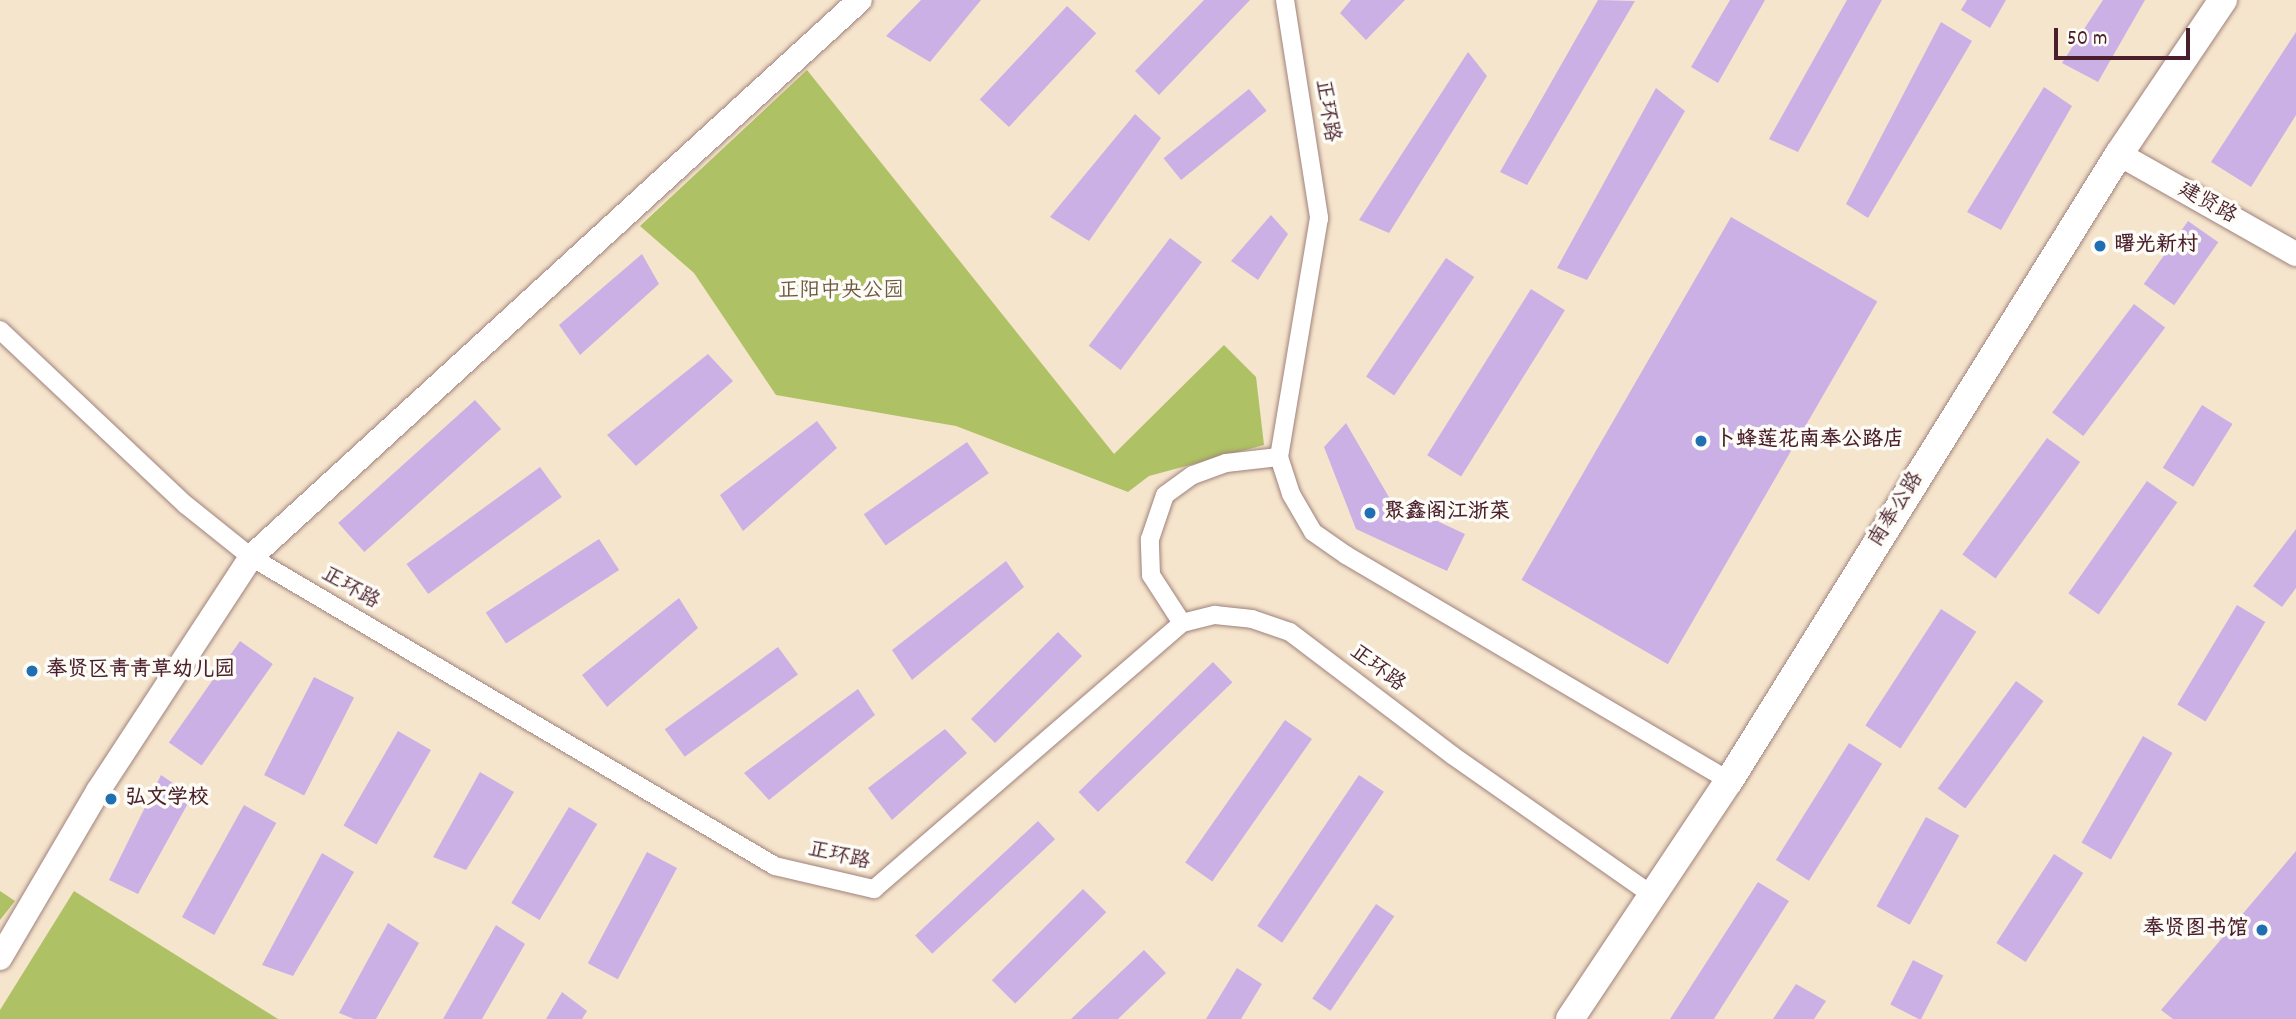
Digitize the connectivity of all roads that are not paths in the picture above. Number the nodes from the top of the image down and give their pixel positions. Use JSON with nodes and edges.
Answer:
{"nodes":[{"id":1,"x":860,"y":0,"type":"edge"},
{"id":2,"x":1285,"y":0,"type":"edge"},
{"id":3,"x":2223,"y":0,"type":"edge"},
{"id":4,"x":2119,"y":154,"type":"junction"},
{"id":5,"x":2296,"y":254,"type":"edge"},
{"id":6,"x":0,"y":330,"type":"edge"},
{"id":7,"x":1279,"y":457,"type":"junction"},
{"id":8,"x":251,"y":557,"type":"junction"},
{"id":9,"x":1182,"y":623,"type":"junction"},
{"id":10,"x":1729,"y":781,"type":"junction"},
{"id":11,"x":1652,"y":895,"type":"junction"},
{"id":12,"x":0,"y":958,"type":"edge"},
{"id":13,"x":1570,"y":1019,"type":"edge"}],
"edges":[{"from":1,"to":8,"type":"main road"},
{"from":2,"to":7,"type":"street","name":"正环路"},
{"from":3,"to":4,"type":"main road","name":"南奉公路"},
{"from":4,"to":5,"type":"main road","name":"建贤路"},
{"from":4,"to":10,"type":"main road","name":"南奉公路"},
{"from":6,"to":8,"type":"street","name":"正环路"},
{"from":7,"to":9,"type":"street"},
{"from":7,"to":10,"type":"street","name":"正环路"},
{"from":8,"to":9,"type":"street","name":"正环路"},
{"from":8,"to":12,"type":"main road"},
{"from":9,"to":11,"type":"street","name":"正环路"},
{"from":10,"to":11,"type":"main road","name":"南奉公路"},
{"from":11,"to":13,"type":"main road","name":"南奉公路"}]}
